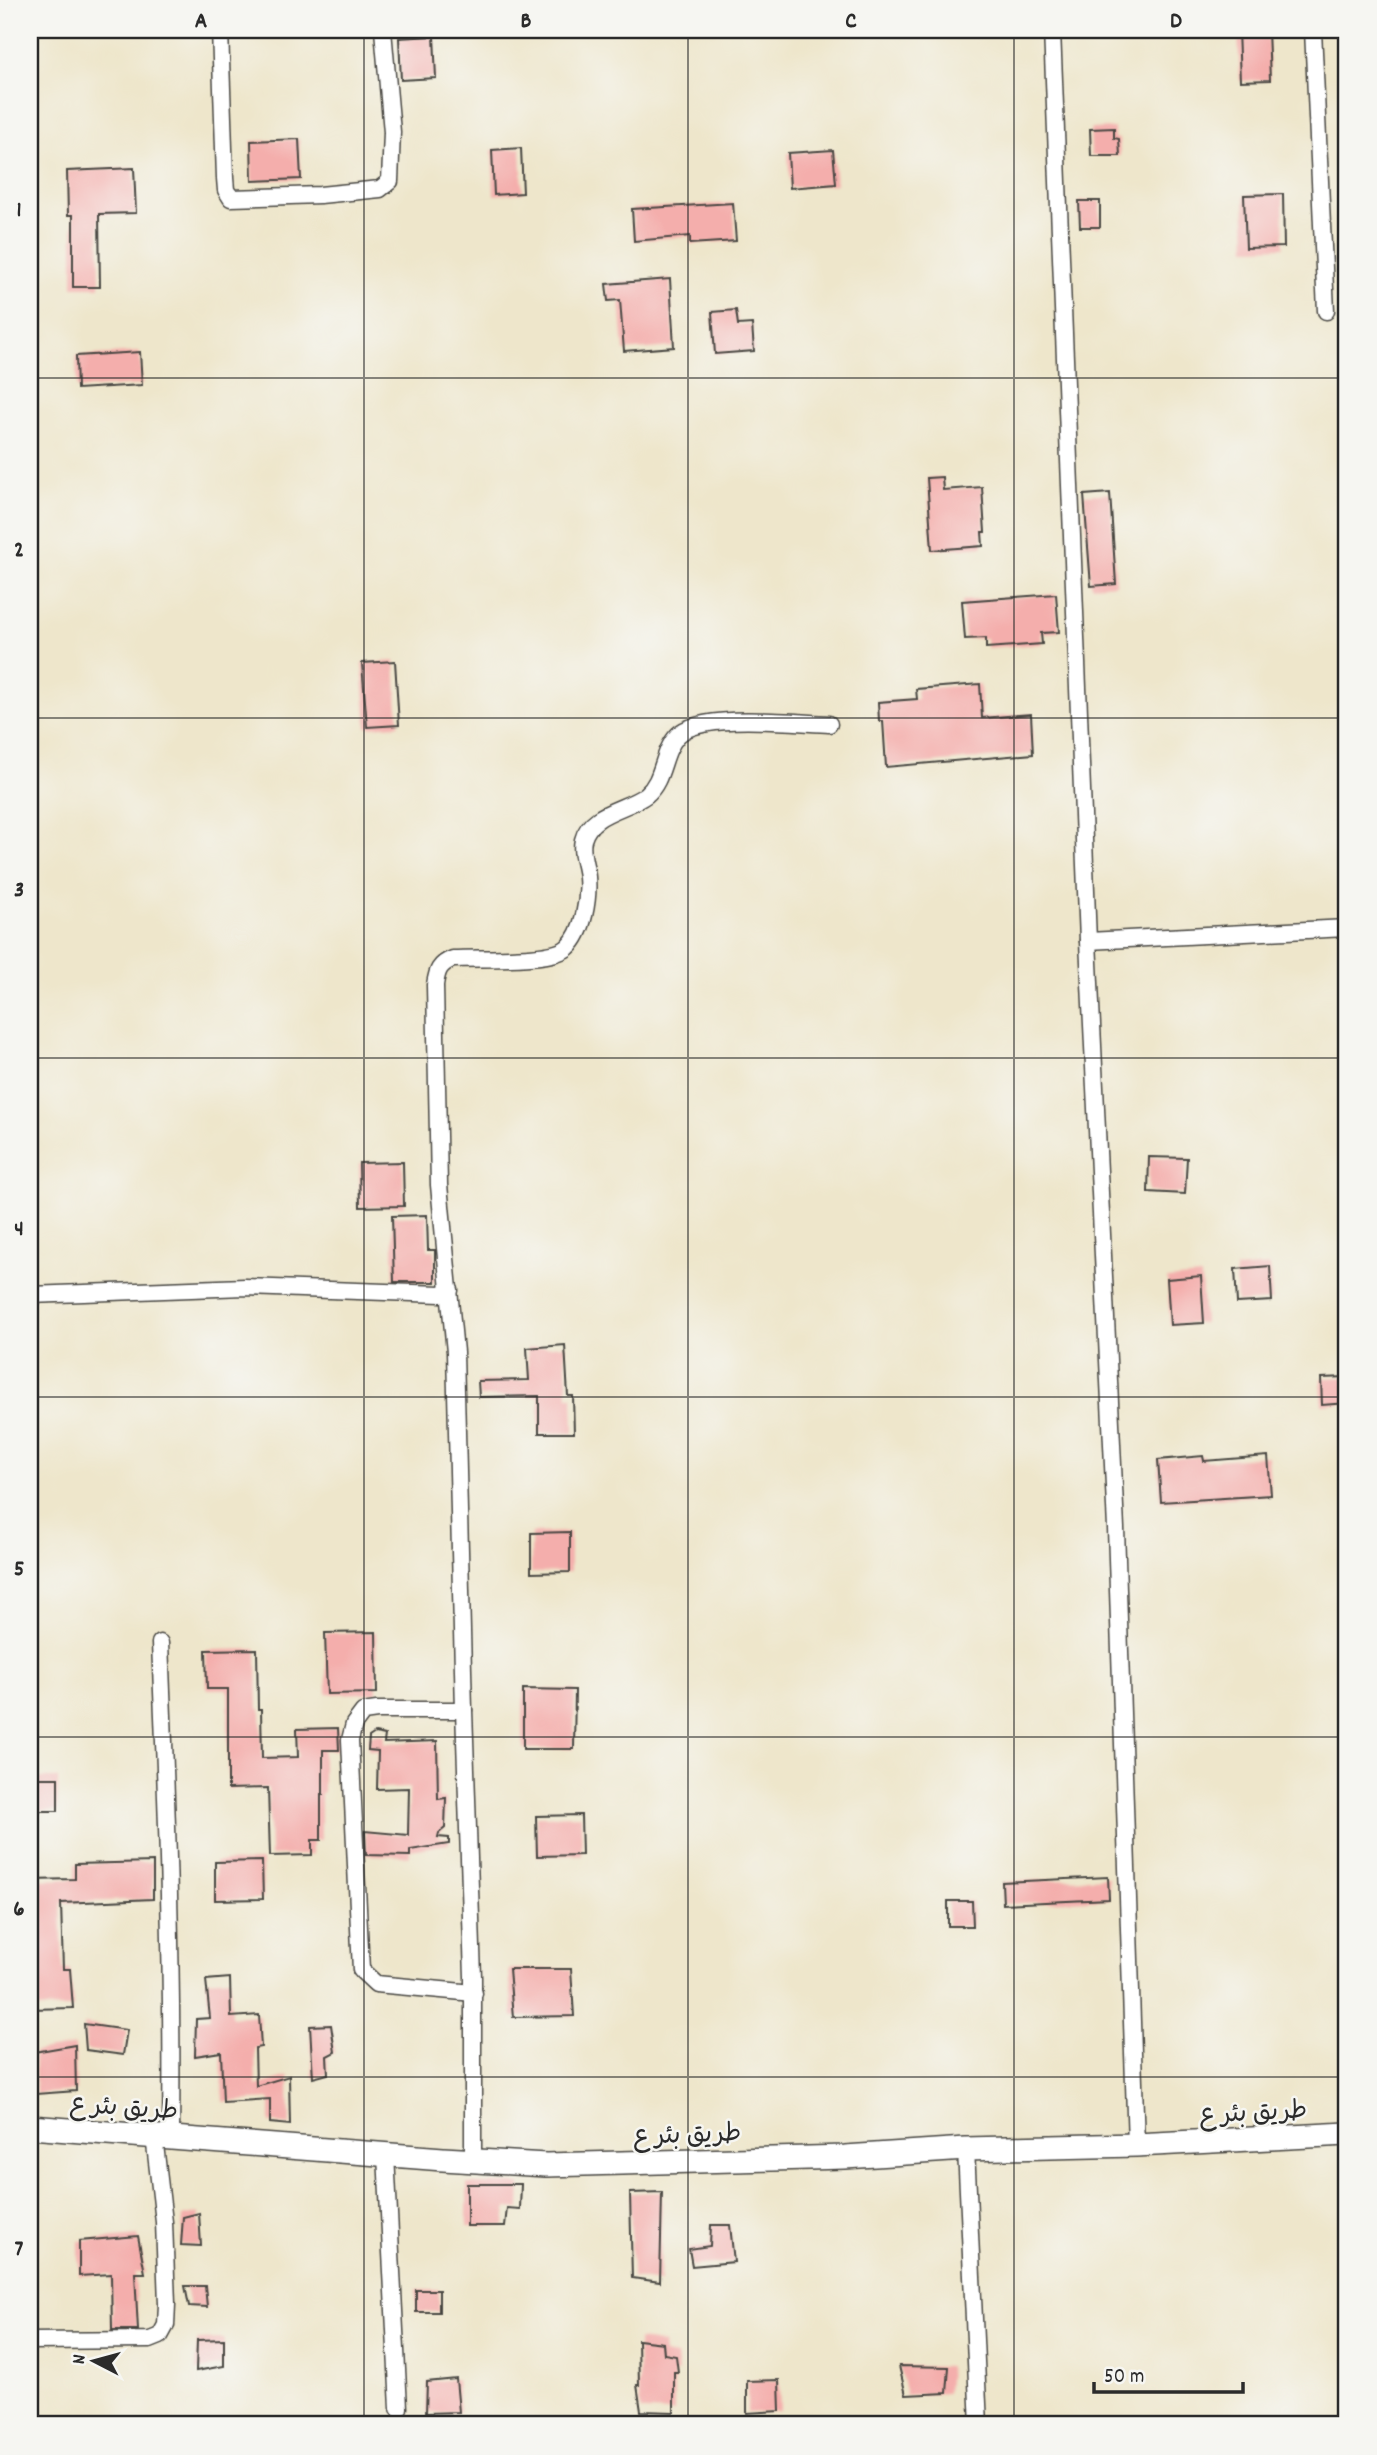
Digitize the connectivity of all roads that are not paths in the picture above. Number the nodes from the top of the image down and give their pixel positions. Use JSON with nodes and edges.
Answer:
{"nodes":[{"id":1,"x":220,"y":30,"type":"edge"},
{"id":2,"x":383,"y":30,"type":"edge"},
{"id":3,"x":1052,"y":30,"type":"edge"},
{"id":4,"x":1313,"y":30,"type":"edge"},
{"id":5,"x":1326,"y":311,"type":"dead end"},
{"id":6,"x":829,"y":724,"type":"dead end"},
{"id":7,"x":1347,"y":928,"type":"edge"},
{"id":8,"x":1088,"y":941,"type":"junction"},
{"id":9,"x":450,"y":1290,"type":"junction"},
{"id":10,"x":30,"y":1295,"type":"edge"},
{"id":11,"x":160,"y":1643,"type":"dead end"},
{"id":12,"x":464,"y":1710,"type":"junction"},
{"id":13,"x":474,"y":1993,"type":"junction"},
{"id":14,"x":30,"y":2127,"type":"edge"},
{"id":15,"x":1347,"y":2134,"type":"edge"},
{"id":16,"x":162,"y":2137,"type":"junction"},
{"id":17,"x":1136,"y":2145,"type":"junction"},
{"id":18,"x":966,"y":2149,"type":"junction"},
{"id":19,"x":386,"y":2155,"type":"junction"},
{"id":20,"x":472,"y":2161,"type":"junction"},
{"id":21,"x":30,"y":2341,"type":"edge"},
{"id":22,"x":399,"y":2408,"type":"dead end"},
{"id":23,"x":979,"y":2425,"type":"edge"}],
"edges":[{"from":1,"to":2,"type":"street"},
{"from":3,"to":8,"type":"street"},
{"from":4,"to":5,"type":"street"},
{"from":6,"to":9,"type":"street"},
{"from":7,"to":8,"type":"street"},
{"from":8,"to":17,"type":"street"},
{"from":9,"to":10,"type":"street"},
{"from":9,"to":12,"type":"street"},
{"from":11,"to":16,"type":"street"},
{"from":12,"to":13,"type":"street"},
{"from":12,"to":13,"type":"street"},
{"from":13,"to":20,"type":"street"},
{"from":14,"to":16,"type":"street","name":"طريق بئر ع"},
{"from":15,"to":17,"type":"street","name":"طريق بئر ع"},
{"from":16,"to":19,"type":"street","name":"طريق بئر ع"},
{"from":16,"to":21,"type":"street"},
{"from":17,"to":18,"type":"street","name":"طريق بئر ع"},
{"from":18,"to":20,"type":"street","name":"طريق بئر ع"},
{"from":18,"to":23,"type":"street"},
{"from":19,"to":20,"type":"street","name":"طريق بئر ع"},
{"from":19,"to":22,"type":"street"}]}
